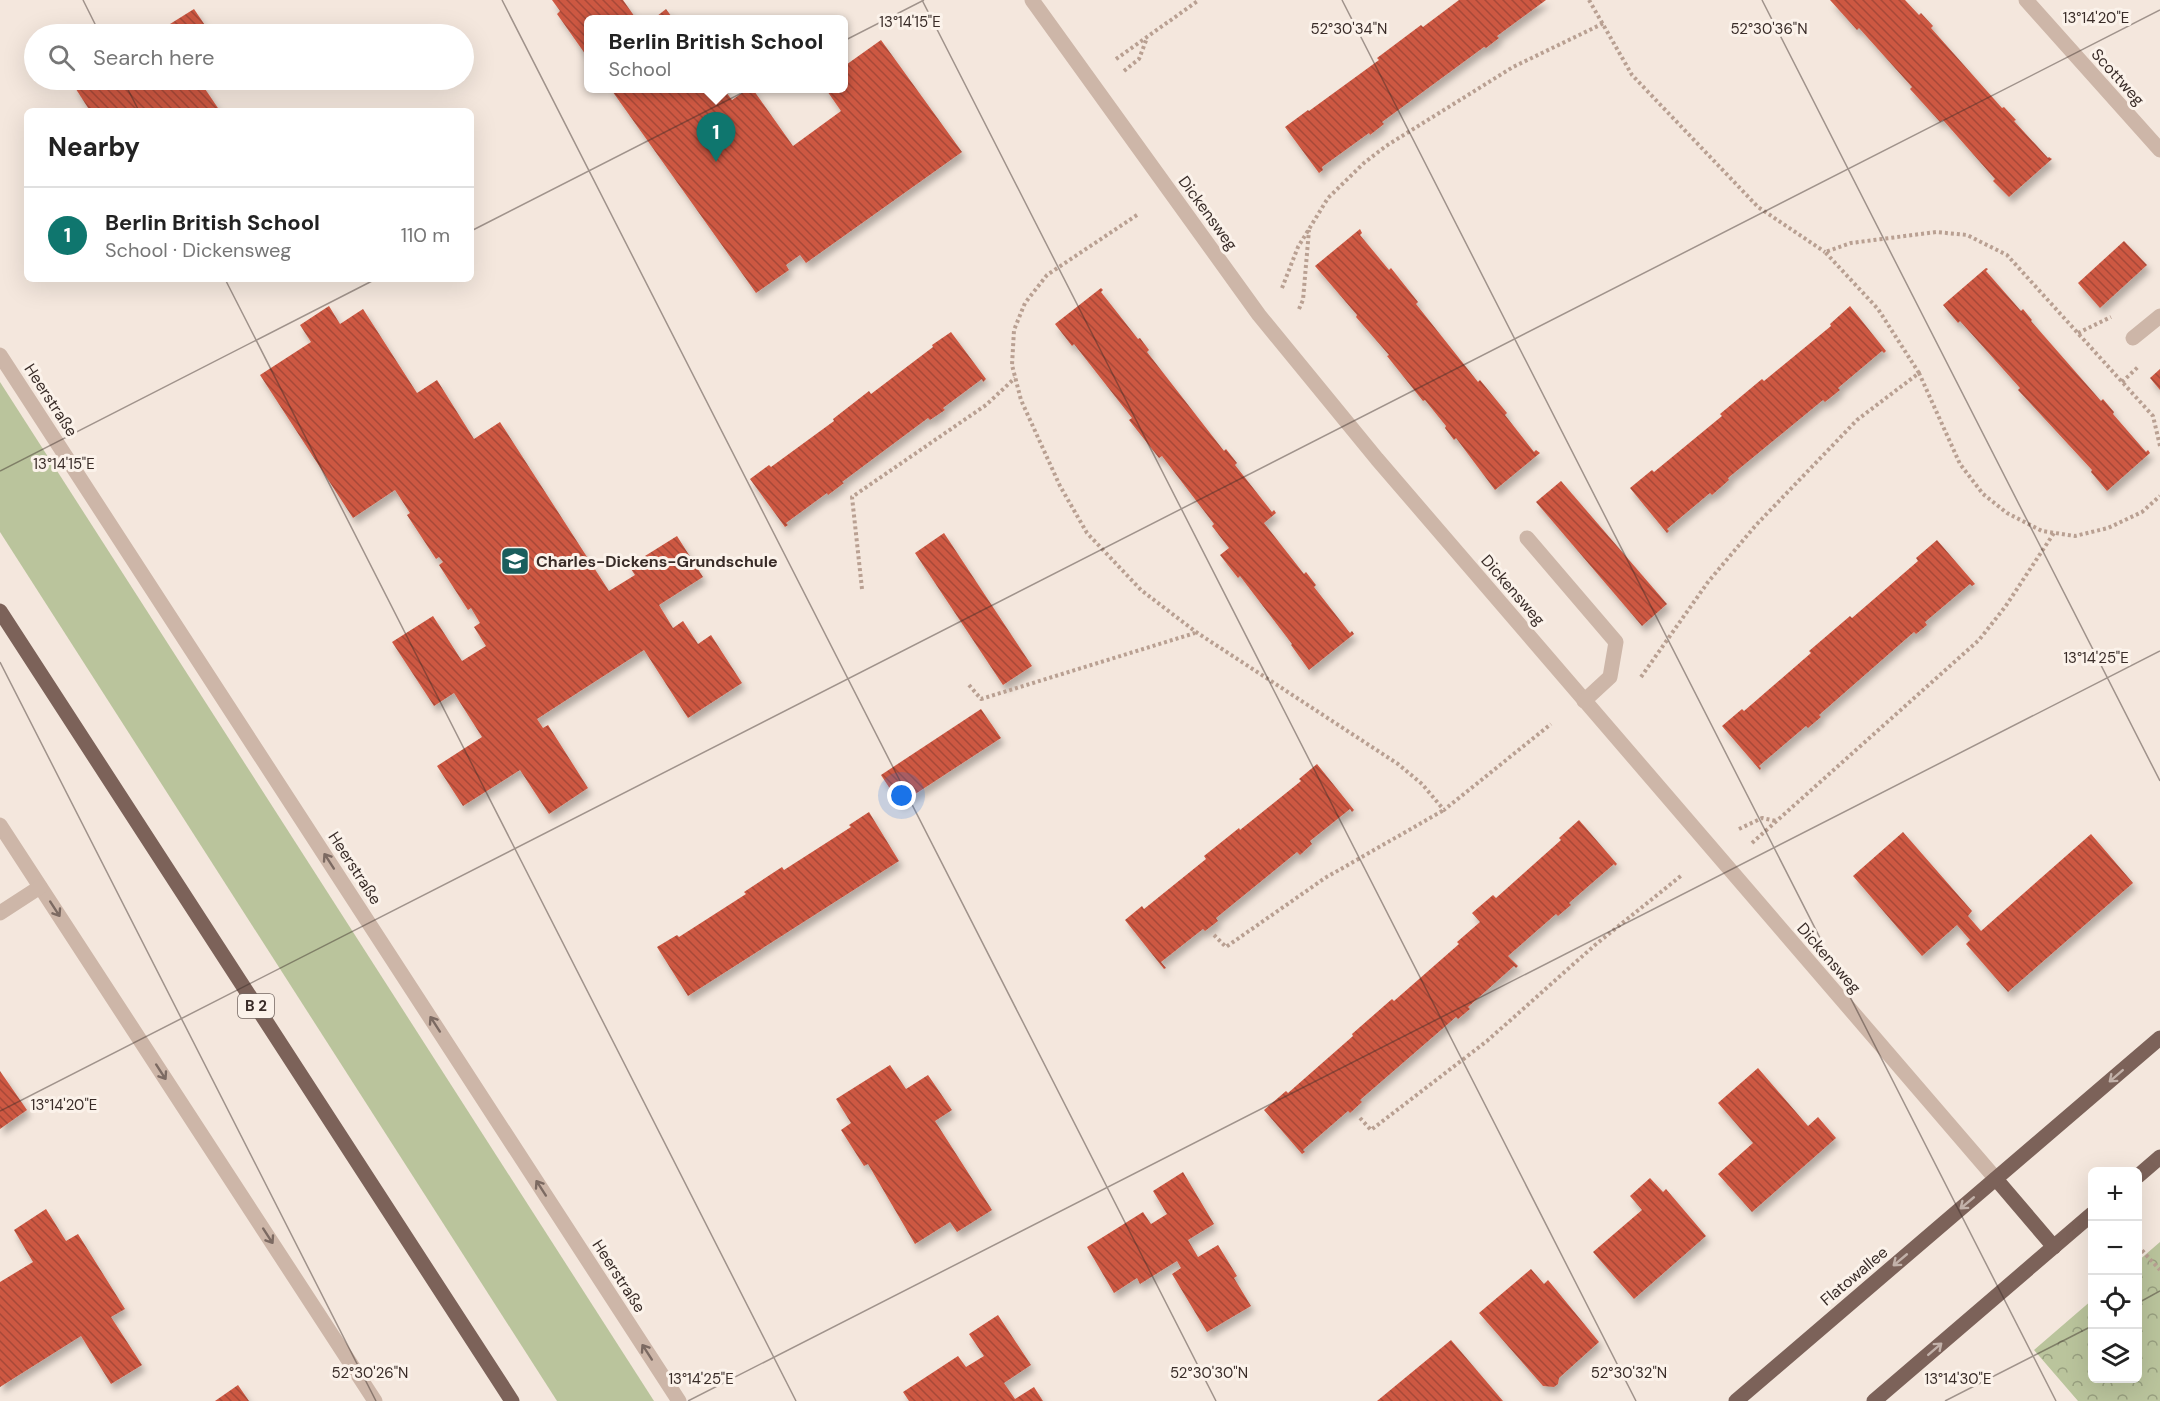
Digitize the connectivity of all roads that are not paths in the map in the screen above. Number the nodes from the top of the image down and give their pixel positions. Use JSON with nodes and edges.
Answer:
{"nodes":[{"id":1,"x":1032,"y":0,"type":"edge"},
{"id":2,"x":2026,"y":0,"type":"edge"},
{"id":3,"x":2160,"y":150,"type":"edge"},
{"id":4,"x":2160,"y":316,"type":"edge"},
{"id":5,"x":2133,"y":338,"type":"dead end"},
{"id":6,"x":0,"y":355,"type":"edge"},
{"id":7,"x":1527,"y":538,"type":"dead end"},
{"id":8,"x":0,"y":611,"type":"edge"},
{"id":9,"x":1584,"y":701,"type":"junction"},
{"id":10,"x":0,"y":825,"type":"edge"},
{"id":11,"x":40,"y":887,"type":"junction"},
{"id":12,"x":0,"y":913,"type":"edge"},
{"id":13,"x":2160,"y":1038,"type":"edge"},
{"id":14,"x":2160,"y":1157,"type":"edge"},
{"id":15,"x":2142,"y":1173,"type":"edge"},
{"id":16,"x":1996,"y":1179,"type":"junction"},
{"id":17,"x":2088,"y":1217,"type":"edge"},
{"id":18,"x":2054,"y":1247,"type":"junction"},
{"id":19,"x":375,"y":1401,"type":"edge"},
{"id":20,"x":512,"y":1401,"type":"edge"},
{"id":21,"x":679,"y":1401,"type":"edge"},
{"id":22,"x":1736,"y":1401,"type":"edge"},
{"id":23,"x":1874,"y":1401,"type":"edge"}],
"edges":[{"from":1,"to":9,"type":"street","name":"Dickensweg"},
{"from":2,"to":3,"type":"street","name":"Scottweg"},
{"from":4,"to":5,"type":"street"},
{"from":21,"to":6,"type":"street","name":"Heerstraße","one_way":true},
{"from":7,"to":9,"type":"street"},
{"from":8,"to":20,"type":"main road","number":"B 2"},
{"from":9,"to":16,"type":"street","name":"Dickensweg"},
{"from":10,"to":11,"type":"street"},
{"from":11,"to":12,"type":"street"},
{"from":11,"to":19,"type":"street","one_way":true},
{"from":13,"to":16,"type":"main road","name":"Flatowallee","one_way":true},
{"from":14,"to":15,"type":"main road"},
{"from":16,"to":18,"type":"main road"},
{"from":16,"to":22,"type":"main road","name":"Flatowallee","one_way":true},
{"from":17,"to":18,"type":"main road"},
{"from":23,"to":18,"type":"main road","one_way":true}]}
